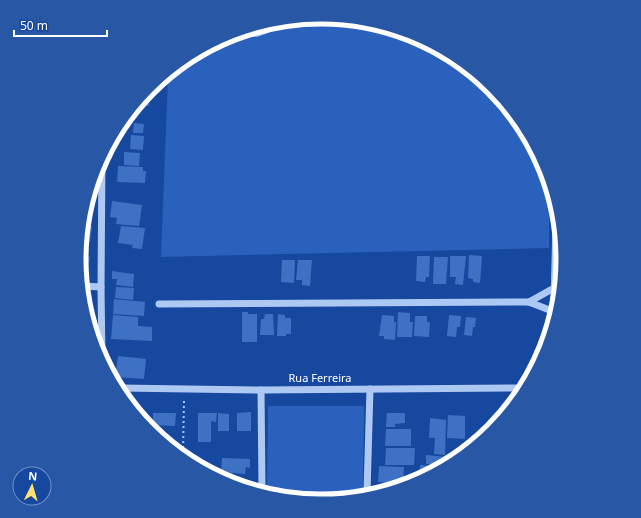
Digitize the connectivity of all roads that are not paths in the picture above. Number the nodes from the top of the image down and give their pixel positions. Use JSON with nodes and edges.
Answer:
{"nodes":[{"id":1,"x":102,"y":172,"type":"edge"},
{"id":2,"x":555,"y":248,"type":"edge"},
{"id":3,"x":554,"y":280,"type":"edge"},
{"id":4,"x":88,"y":286,"type":"edge"},
{"id":5,"x":101,"y":287,"type":"junction"},
{"id":6,"x":554,"y":288,"type":"edge"},
{"id":7,"x":529,"y":302,"type":"junction"},
{"id":8,"x":159,"y":304,"type":"dead end"},
{"id":9,"x":550,"y":310,"type":"edge"},
{"id":10,"x":102,"y":346,"type":"edge"},
{"id":11,"x":124,"y":388,"type":"edge"},
{"id":12,"x":517,"y":388,"type":"edge"},
{"id":13,"x":370,"y":389,"type":"junction"},
{"id":14,"x":261,"y":390,"type":"junction"},
{"id":15,"x":262,"y":486,"type":"edge"},
{"id":16,"x":367,"y":489,"type":"edge"}],
"edges":[{"from":1,"to":5,"type":"street"},
{"from":2,"to":3,"type":"street"},
{"from":4,"to":5,"type":"street"},
{"from":5,"to":10,"type":"street"},
{"from":6,"to":7,"type":"street"},
{"from":7,"to":8,"type":"street"},
{"from":7,"to":9,"type":"street"},
{"from":11,"to":14,"type":"street","name":"Rua Ferreira"},
{"from":12,"to":13,"type":"street","name":"Rua Ferreira"},
{"from":13,"to":14,"type":"street","name":"Rua Ferreira"},
{"from":13,"to":16,"type":"street"},
{"from":14,"to":15,"type":"street"}]}
